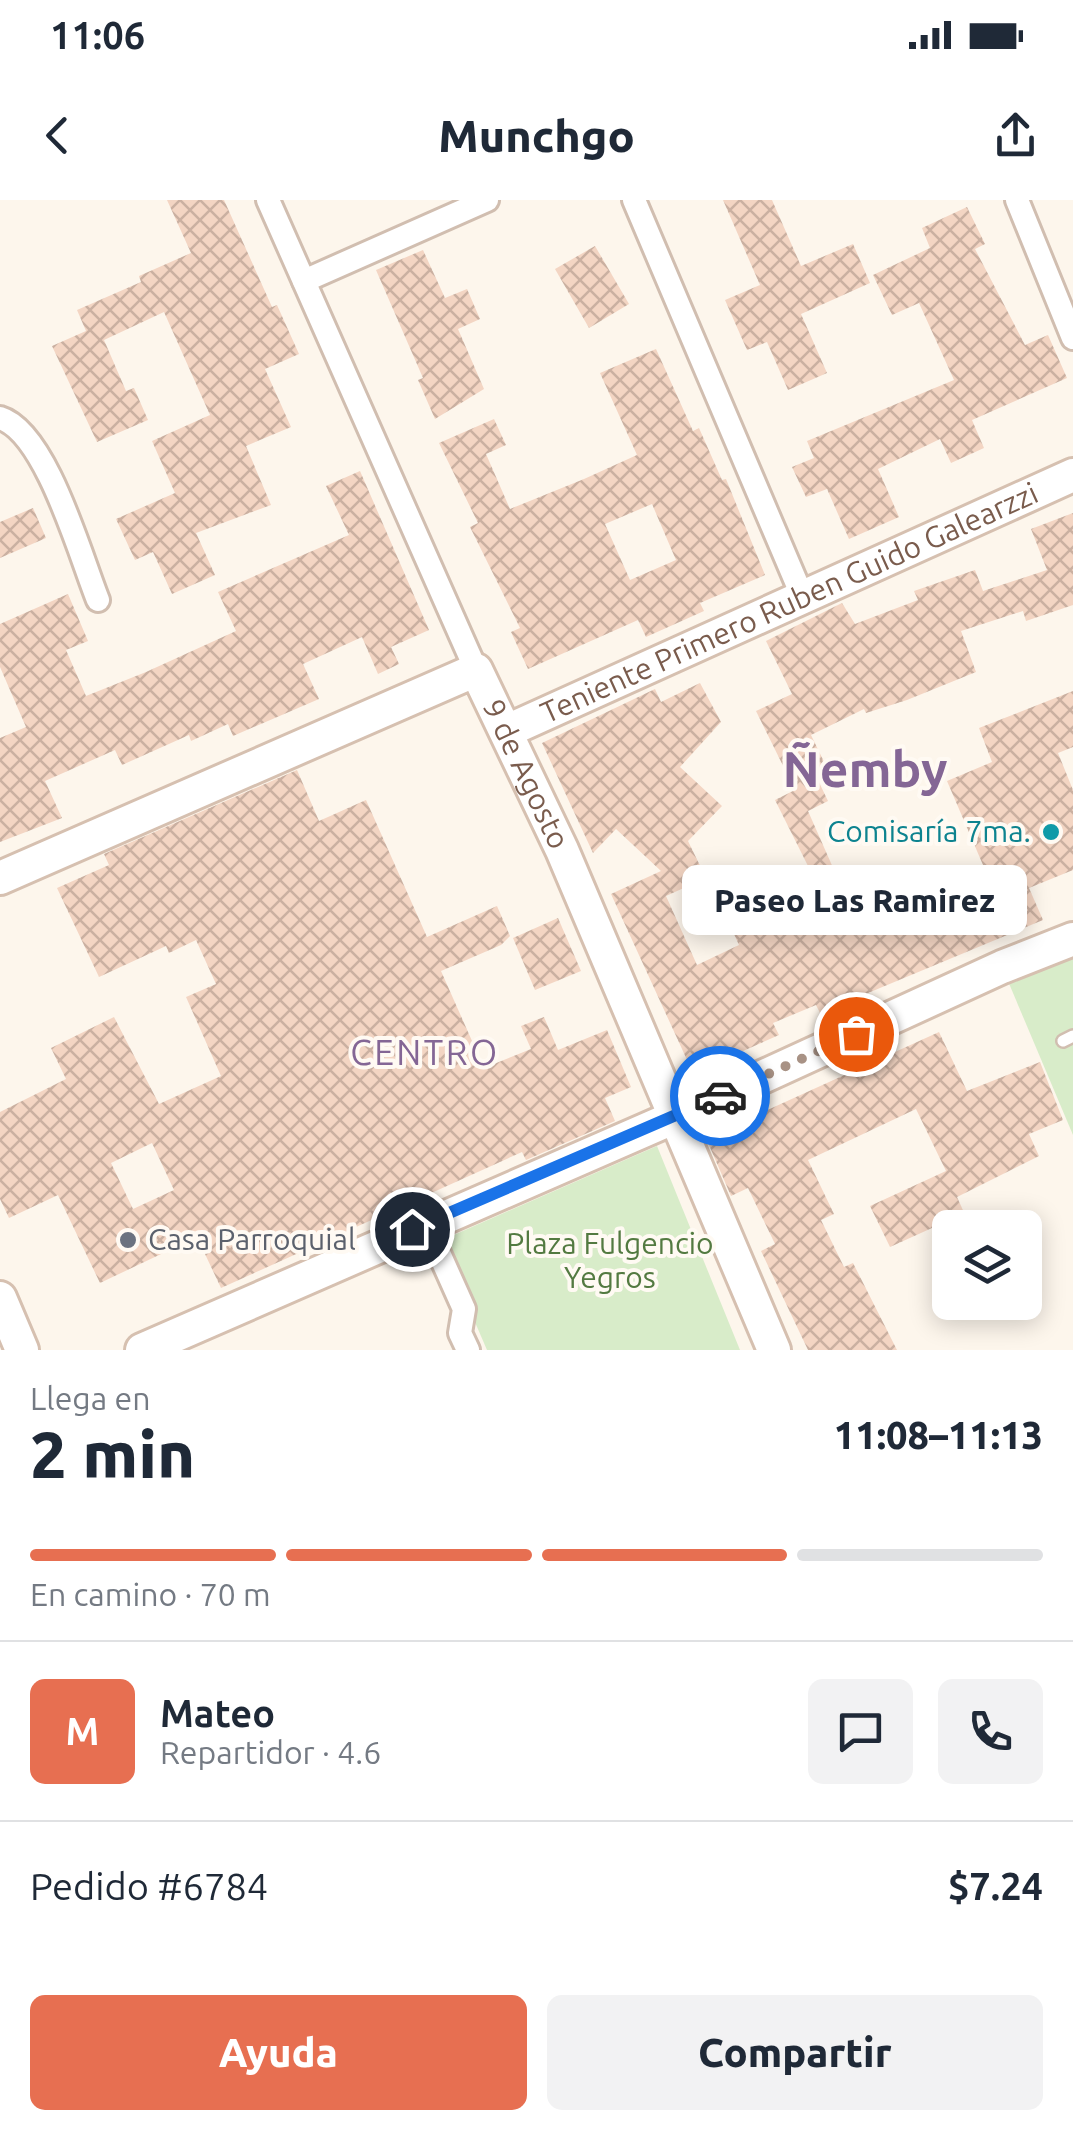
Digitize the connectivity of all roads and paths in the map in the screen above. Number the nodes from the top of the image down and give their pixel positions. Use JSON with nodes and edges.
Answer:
{"nodes":[{"id":1,"x":268,"y":200,"type":"edge"},
{"id":2,"x":487,"y":200,"type":"edge"},
{"id":3,"x":634,"y":200,"type":"edge"},
{"id":4,"x":1017,"y":200,"type":"edge"},
{"id":5,"x":304,"y":280,"type":"junction"},
{"id":6,"x":1073,"y":338,"type":"edge"},
{"id":7,"x":0,"y":418,"type":"edge"},
{"id":8,"x":1073,"y":475,"type":"edge"},
{"id":9,"x":802,"y":598,"type":"junction"},
{"id":10,"x":98,"y":600,"type":"dead end"},
{"id":11,"x":476,"y":670,"type":"junction"},
{"id":12,"x":506,"y":731,"type":"junction"},
{"id":13,"x":0,"y":878,"type":"edge"},
{"id":14,"x":1073,"y":940,"type":"edge"},
{"id":15,"x":675,"y":1117,"type":"junction"},
{"id":16,"x":419,"y":1226,"type":"junction"},
{"id":17,"x":0,"y":1298,"type":"edge"},
{"id":18,"x":22,"y":1350,"type":"edge"},
{"id":19,"x":142,"y":1350,"type":"edge"},
{"id":20,"x":468,"y":1350,"type":"edge"},
{"id":21,"x":484,"y":1350,"type":"edge"},
{"id":22,"x":774,"y":1350,"type":"edge"}],
"edges":[{"from":1,"to":5,"type":"street","name":"9 de Agosto"},
{"from":2,"to":5,"type":"street"},
{"from":3,"to":9,"type":"street"},
{"from":4,"to":6,"type":"street"},
{"from":5,"to":11,"type":"street","name":"9 de Agosto"},
{"from":7,"to":10,"type":"street"},
{"from":8,"to":9,"type":"street","name":"Teniente Primero Ruben Guido Galearzzi"},
{"from":9,"to":12,"type":"street","name":"Teniente Primero Ruben Guido Galearzzi"},
{"from":11,"to":12,"type":"street","name":"9 de Agosto"},
{"from":11,"to":13,"type":"street"},
{"from":12,"to":15,"type":"street","name":"9 de Agosto"},
{"from":14,"to":15,"type":"street"},
{"from":15,"to":16,"type":"street"},
{"from":15,"to":22,"type":"street","name":"9 de Agosto"},
{"from":16,"to":19,"type":"street"},
{"from":16,"to":20,"type":"street"},
{"from":16,"to":21,"type":"street"},
{"from":17,"to":18,"type":"street"}]}
